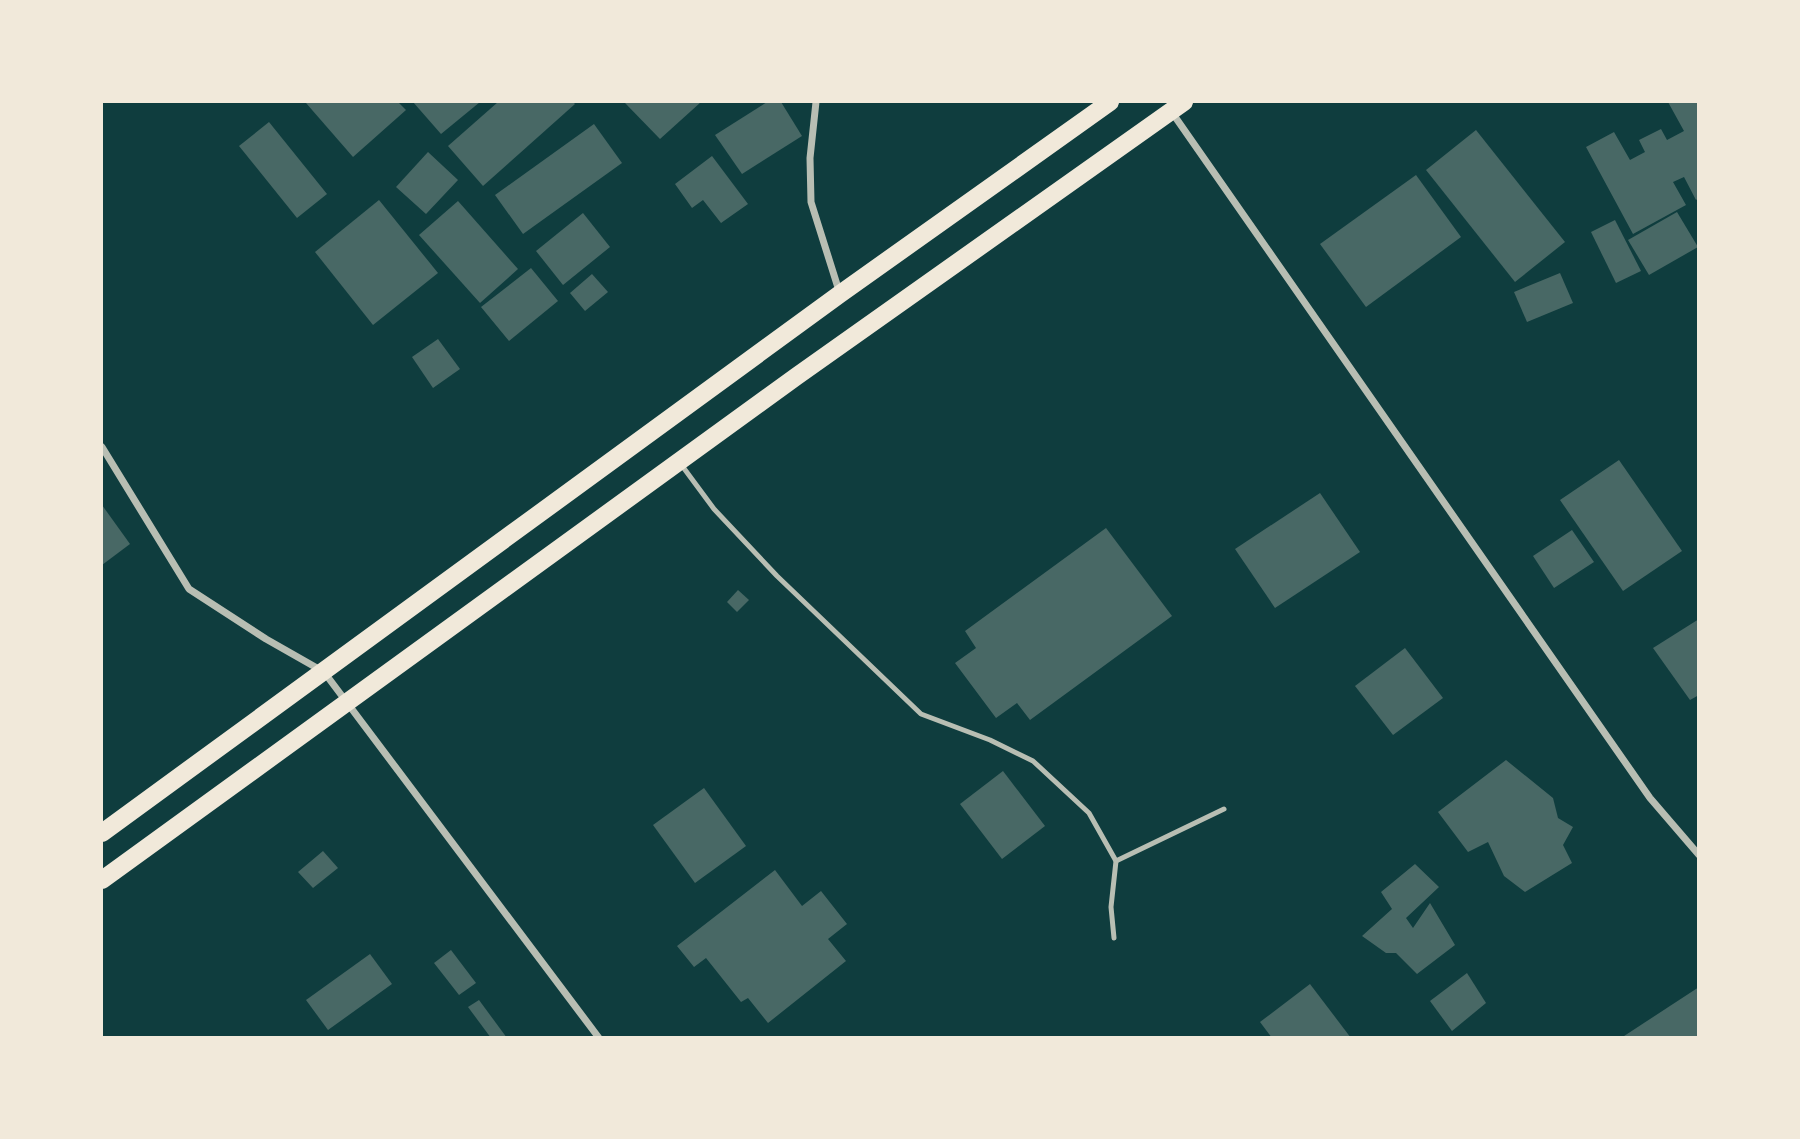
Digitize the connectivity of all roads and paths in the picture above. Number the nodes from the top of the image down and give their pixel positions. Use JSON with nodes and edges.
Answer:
{"nodes":[{"id":1,"x":817,"y":102,"type":"edge"},
{"id":2,"x":1111,"y":102,"type":"edge"},
{"id":3,"x":1177,"y":106,"type":"edge"},
{"id":4,"x":840,"y":295,"type":"junction"},
{"id":5,"x":102,"y":447,"type":"edge"},
{"id":6,"x":678,"y":462,"type":"junction"},
{"id":7,"x":324,"y":672,"type":"junction"},
{"id":8,"x":348,"y":704,"type":"junction"},
{"id":9,"x":1224,"y":809,"type":"dead end"},
{"id":10,"x":102,"y":833,"type":"edge"},
{"id":11,"x":1699,"y":855,"type":"edge"},
{"id":12,"x":1116,"y":861,"type":"junction"},
{"id":13,"x":102,"y":880,"type":"edge"},
{"id":14,"x":1114,"y":938,"type":"dead end"},
{"id":15,"x":599,"y":1038,"type":"edge"}],
"edges":[{"from":1,"to":4,"type":"street"},
{"from":2,"to":4,"type":"main road"},
{"from":3,"to":6,"type":"main road"},
{"from":3,"to":11,"type":"street"},
{"from":4,"to":7,"type":"main road"},
{"from":5,"to":7,"type":"street"},
{"from":6,"to":8,"type":"main road"},
{"from":6,"to":12,"type":"lane"},
{"from":7,"to":8,"type":"street"},
{"from":7,"to":10,"type":"main road"},
{"from":8,"to":13,"type":"main road"},
{"from":8,"to":15,"type":"street"},
{"from":9,"to":12,"type":"lane"},
{"from":12,"to":14,"type":"lane"}]}
